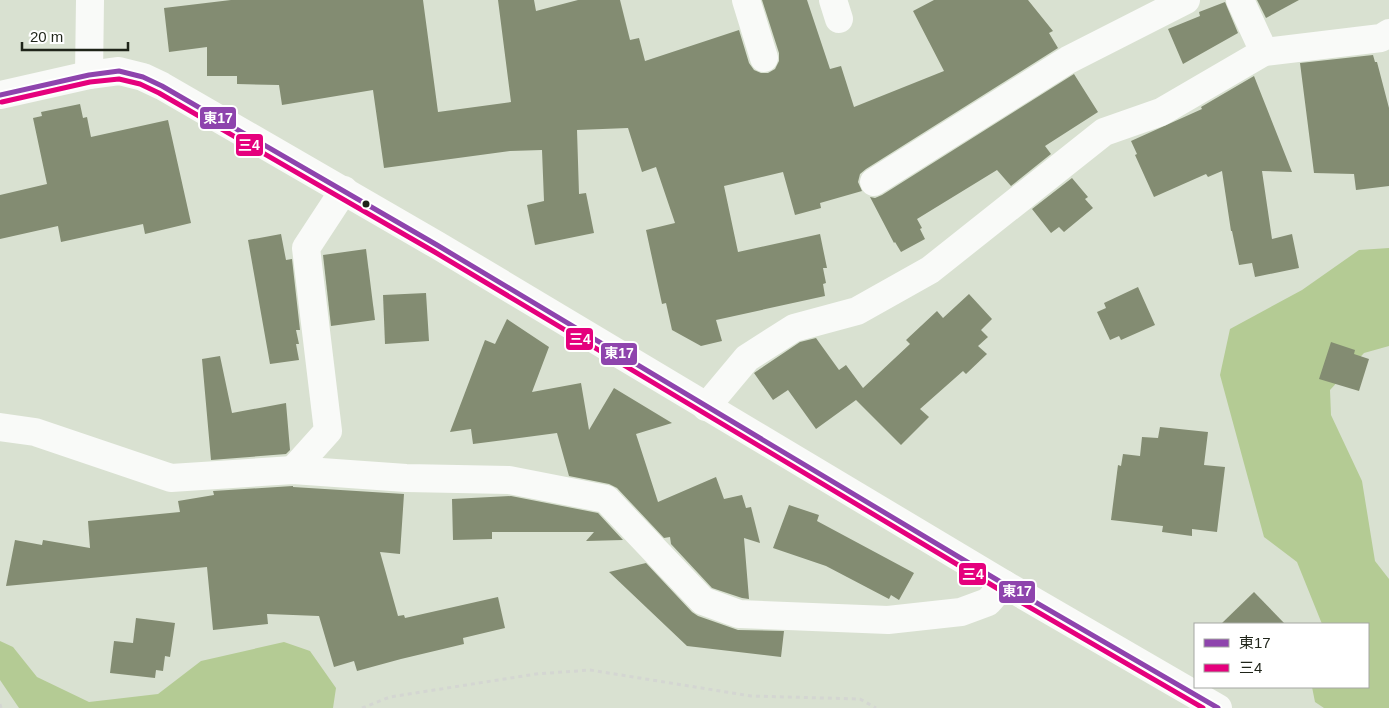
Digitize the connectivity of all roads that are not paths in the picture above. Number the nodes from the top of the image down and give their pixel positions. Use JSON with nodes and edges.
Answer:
{"nodes":[{"id":1,"x":90,"y":0,"type":"edge"},
{"id":2,"x":746,"y":0,"type":"edge"},
{"id":3,"x":1186,"y":0,"type":"edge"},
{"id":4,"x":1240,"y":0,"type":"edge"},
{"id":5,"x":1389,"y":33,"type":"edge"},
{"id":6,"x":1264,"y":52,"type":"junction"},
{"id":7,"x":764,"y":58,"type":"dead end"},
{"id":8,"x":89,"y":76,"type":"junction"},
{"id":9,"x":0,"y":96,"type":"edge"},
{"id":10,"x":874,"y":182,"type":"dead end"},
{"id":11,"x":344,"y":190,"type":"junction"},
{"id":12,"x":706,"y":407,"type":"junction"},
{"id":13,"x":0,"y":428,"type":"edge"},
{"id":14,"x":293,"y":470,"type":"junction"},
{"id":15,"x":1004,"y":584,"type":"junction"},
{"id":16,"x":1218,"y":708,"type":"edge"}],
"edges":[{"from":1,"to":8,"type":"street"},
{"from":2,"to":7,"type":"street"},
{"from":3,"to":10,"type":"street"},
{"from":4,"to":6,"type":"street"},
{"from":5,"to":6,"type":"street"},
{"from":6,"to":12,"type":"street"},
{"from":8,"to":9,"type":"street"},
{"from":8,"to":11,"type":"street"},
{"from":11,"to":12,"type":"street"},
{"from":11,"to":14,"type":"street"},
{"from":12,"to":15,"type":"street"},
{"from":13,"to":14,"type":"street"},
{"from":14,"to":15,"type":"street"},
{"from":15,"to":16,"type":"street"}]}
